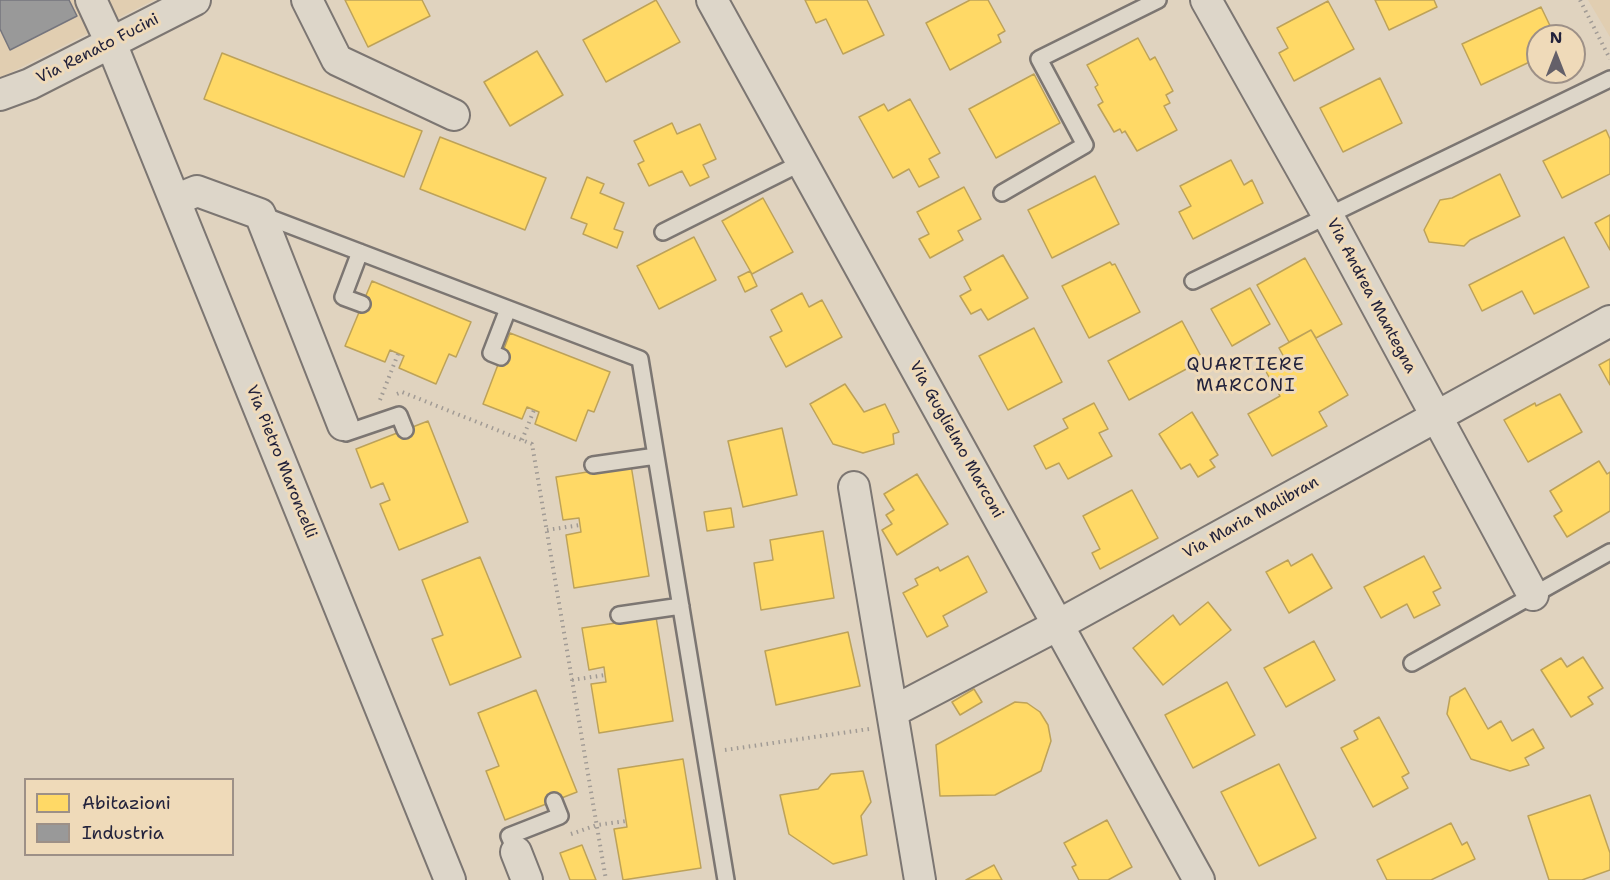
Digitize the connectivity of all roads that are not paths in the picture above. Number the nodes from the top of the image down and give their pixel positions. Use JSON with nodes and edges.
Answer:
{"nodes":[{"id":1,"x":91,"y":0,"type":"edge"},
{"id":2,"x":195,"y":0,"type":"edge"},
{"id":3,"x":307,"y":0,"type":"edge"},
{"id":4,"x":712,"y":0,"type":"edge"},
{"id":5,"x":1158,"y":0,"type":"edge"},
{"id":6,"x":1206,"y":0,"type":"edge"},
{"id":7,"x":111,"y":43,"type":"junction"},
{"id":8,"x":1610,"y":79,"type":"edge"},
{"id":9,"x":0,"y":95,"type":"edge"},
{"id":10,"x":454,"y":115,"type":"dead end"},
{"id":11,"x":802,"y":162,"type":"junction"},
{"id":12,"x":1002,"y":193,"type":"dead end"},
{"id":13,"x":175,"y":200,"type":"junction"},
{"id":14,"x":260,"y":214,"type":"junction"},
{"id":15,"x":1328,"y":216,"type":"junction"},
{"id":16,"x":663,"y":232,"type":"dead end"},
{"id":17,"x":360,"y":252,"type":"junction"},
{"id":18,"x":1193,"y":281,"type":"dead end"},
{"id":19,"x":362,"y":304,"type":"dead end"},
{"id":20,"x":508,"y":309,"type":"junction"},
{"id":21,"x":1610,"y":321,"type":"edge"},
{"id":22,"x":501,"y":357,"type":"dead end"},
{"id":23,"x":1437,"y":416,"type":"junction"},
{"id":24,"x":343,"y":424,"type":"joint"},
{"id":25,"x":405,"y":430,"type":"dead end"},
{"id":26,"x":656,"y":456,"type":"junction"},
{"id":27,"x":593,"y":465,"type":"dead end"},
{"id":28,"x":854,"y":487,"type":"dead end"},
{"id":29,"x":1610,"y":552,"type":"edge"},
{"id":30,"x":1533,"y":595,"type":"junction"},
{"id":31,"x":681,"y":606,"type":"junction"},
{"id":32,"x":619,"y":615,"type":"dead end"},
{"id":33,"x":1058,"y":625,"type":"junction"},
{"id":34,"x":1412,"y":663,"type":"dead end"},
{"id":35,"x":893,"y":719,"type":"junction"},
{"id":36,"x":554,"y":801,"type":"dead end"},
{"id":37,"x":516,"y":852,"type":"joint"},
{"id":38,"x":450,"y":880,"type":"edge"},
{"id":39,"x":527,"y":880,"type":"edge"},
{"id":40,"x":726,"y":880,"type":"edge"},
{"id":41,"x":920,"y":880,"type":"edge"},
{"id":42,"x":1199,"y":880,"type":"edge"}],
"edges":[{"from":1,"to":7,"type":"street","name":"Via Pietro Maroncelli"},
{"from":2,"to":7,"type":"street","name":"Via Renato Fucini"},
{"from":3,"to":10,"type":"street"},
{"from":4,"to":11,"type":"street","name":"Via Guglielmo Marconi"},
{"from":5,"to":12,"type":"lane"},
{"from":6,"to":15,"type":"street","name":"Via Andrea Mantegna"},
{"from":7,"to":9,"type":"street","name":"Via Renato Fucini"},
{"from":7,"to":13,"type":"street","name":"Via Pietro Maroncelli"},
{"from":8,"to":15,"type":"lane"},
{"from":11,"to":16,"type":"lane"},
{"from":11,"to":33,"type":"street","name":"Via Guglielmo Marconi"},
{"from":13,"to":14,"type":"street"},
{"from":13,"to":38,"type":"street","name":"Via Pietro Maroncelli"},
{"from":14,"to":17,"type":"lane"},
{"from":14,"to":24,"type":"street"},
{"from":15,"to":18,"type":"lane"},
{"from":15,"to":23,"type":"street","name":"Via Andrea Mantegna"},
{"from":17,"to":19,"type":"lane"},
{"from":17,"to":20,"type":"lane"},
{"from":20,"to":22,"type":"lane"},
{"from":20,"to":26,"type":"lane"},
{"from":21,"to":23,"type":"street","name":"Via Maria Malibran"},
{"from":23,"to":30,"type":"street","name":"Via Andrea Mantegna"},
{"from":23,"to":33,"type":"street","name":"Via Maria Malibran"},
{"from":24,"to":25,"type":"lane"},
{"from":26,"to":27,"type":"lane"},
{"from":26,"to":31,"type":"lane"},
{"from":28,"to":35,"type":"street"},
{"from":29,"to":30,"type":"lane"},
{"from":30,"to":34,"type":"lane"},
{"from":31,"to":32,"type":"lane"},
{"from":31,"to":40,"type":"lane"},
{"from":33,"to":35,"type":"street","name":"Via Maria Malibran"},
{"from":33,"to":42,"type":"street","name":"Via Guglielmo Marconi"},
{"from":35,"to":41,"type":"street"},
{"from":36,"to":37,"type":"lane"},
{"from":37,"to":39,"type":"street"}]}
